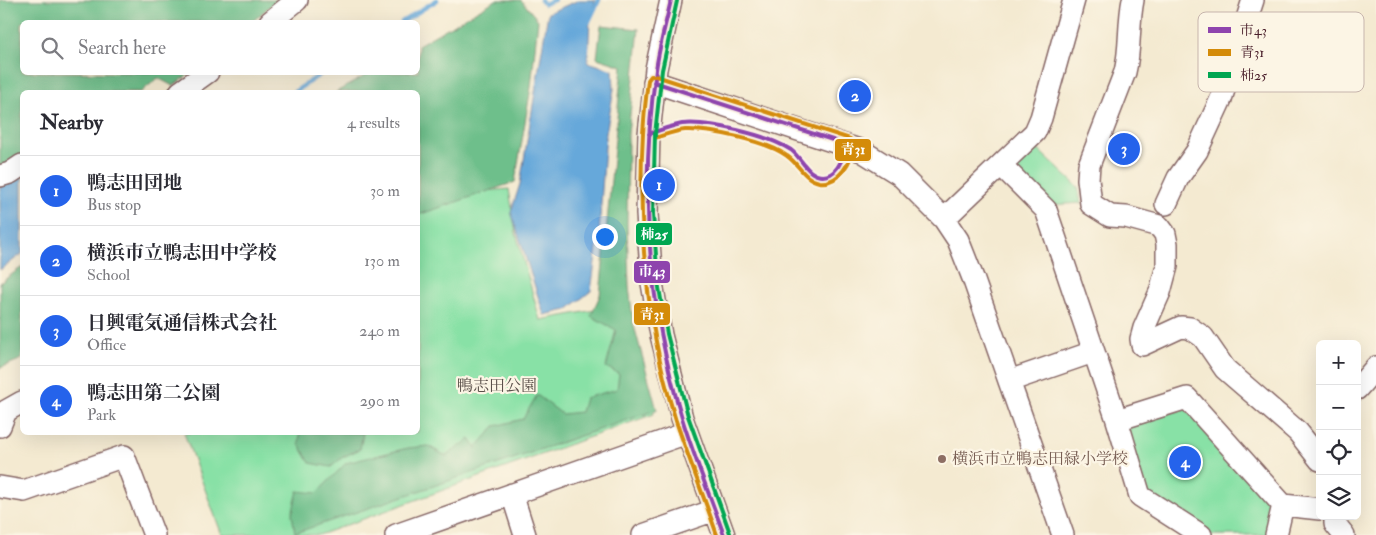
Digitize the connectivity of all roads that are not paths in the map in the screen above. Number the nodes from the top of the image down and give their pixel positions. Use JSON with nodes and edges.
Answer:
{"nodes":[{"id":1,"x":298,"y":0,"type":"edge"},
{"id":2,"x":671,"y":0,"type":"edge"},
{"id":3,"x":1074,"y":0,"type":"edge"},
{"id":4,"x":1133,"y":0,"type":"edge"},
{"id":5,"x":1253,"y":0,"type":"edge"},
{"id":6,"x":1249,"y":12,"type":"edge"},
{"id":7,"x":273,"y":20,"type":"edge"},
{"id":8,"x":205,"y":75,"type":"edge"},
{"id":9,"x":654,"y":82,"type":"junction"},
{"id":10,"x":189,"y":90,"type":"edge"},
{"id":11,"x":1223,"y":92,"type":"edge"},
{"id":12,"x":20,"y":166,"type":"edge"},
{"id":13,"x":1001,"y":166,"type":"junction"},
{"id":14,"x":0,"y":176,"type":"edge"},
{"id":15,"x":1166,"y":204,"type":"dead end"},
{"id":16,"x":944,"y":219,"type":"junction"},
{"id":17,"x":1093,"y":352,"type":"junction"},
{"id":18,"x":1376,"y":367,"type":"edge"},
{"id":19,"x":1009,"y":381,"type":"junction"},
{"id":20,"x":1360,"y":385,"type":"edge"},
{"id":21,"x":20,"y":403,"type":"edge"},
{"id":22,"x":1117,"y":420,"type":"junction"},
{"id":23,"x":0,"y":426,"type":"edge"},
{"id":24,"x":687,"y":433,"type":"junction"},
{"id":25,"x":1316,"y":455,"type":"edge"},
{"id":26,"x":0,"y":486,"type":"edge"},
{"id":27,"x":512,"y":494,"type":"junction"},
{"id":28,"x":1283,"y":505,"type":"junction"},
{"id":29,"x":1316,"y":509,"type":"edge"},
{"id":30,"x":715,"y":510,"type":"junction"},
{"id":31,"x":1335,"y":520,"type":"edge"},
{"id":32,"x":422,"y":531,"type":"edge"},
{"id":33,"x":1187,"y":531,"type":"edge"},
{"id":34,"x":154,"y":535,"type":"edge"},
{"id":35,"x":396,"y":535,"type":"edge"},
{"id":36,"x":525,"y":535,"type":"edge"},
{"id":37,"x":643,"y":535,"type":"edge"},
{"id":38,"x":724,"y":535,"type":"edge"},
{"id":39,"x":1063,"y":535,"type":"edge"},
{"id":40,"x":1276,"y":535,"type":"edge"},
{"id":41,"x":1344,"y":535,"type":"edge"}],
"edges":[{"from":1,"to":7,"type":"street"},
{"from":2,"to":9,"type":"street"},
{"from":3,"to":13,"type":"street"},
{"from":4,"to":25,"type":"street"},
{"from":5,"to":6,"type":"street"},
{"from":8,"to":10,"type":"street"},
{"from":9,"to":16,"type":"street"},
{"from":9,"to":24,"type":"street"},
{"from":11,"to":15,"type":"street"},
{"from":12,"to":14,"type":"street"},
{"from":13,"to":16,"type":"street"},
{"from":13,"to":17,"type":"street"},
{"from":16,"to":19,"type":"street"},
{"from":17,"to":19,"type":"street"},
{"from":17,"to":22,"type":"street"},
{"from":18,"to":20,"type":"street"},
{"from":19,"to":39,"type":"street"},
{"from":21,"to":23,"type":"street"},
{"from":22,"to":28,"type":"street"},
{"from":22,"to":33,"type":"street"},
{"from":24,"to":27,"type":"street"},
{"from":24,"to":30,"type":"street"},
{"from":26,"to":34,"type":"street"},
{"from":27,"to":32,"type":"street"},
{"from":27,"to":36,"type":"street"},
{"from":28,"to":29,"type":"street"},
{"from":28,"to":40,"type":"street"},
{"from":30,"to":37,"type":"street"},
{"from":30,"to":38,"type":"street"},
{"from":31,"to":41,"type":"street"},
{"from":32,"to":35,"type":"street"}]}
